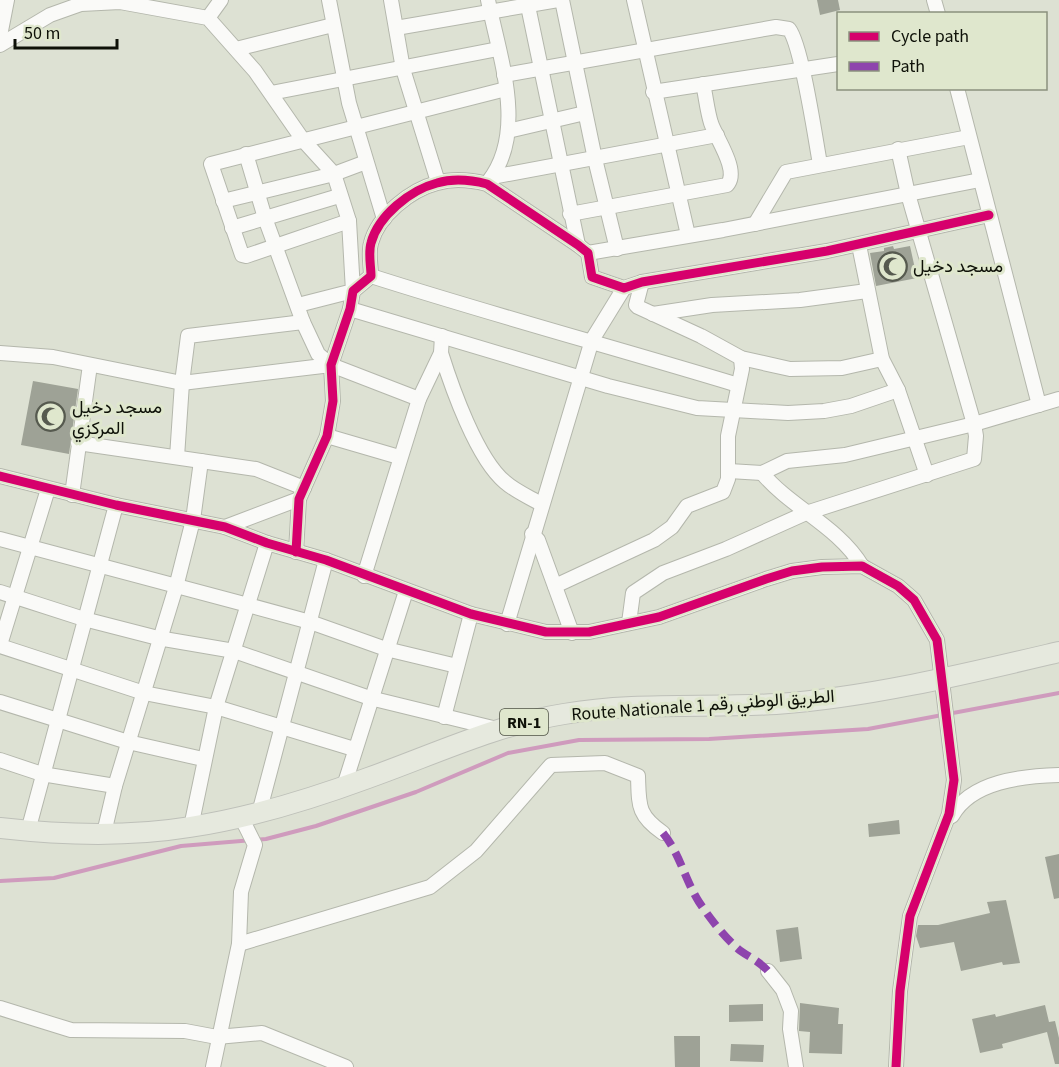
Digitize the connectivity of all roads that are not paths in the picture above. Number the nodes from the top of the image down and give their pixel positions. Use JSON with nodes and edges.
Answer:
{"nodes":[{"id":1,"x":8,"y":0,"type":"edge"},
{"id":2,"x":221,"y":0,"type":"edge"},
{"id":3,"x":329,"y":0,"type":"edge"},
{"id":4,"x":391,"y":0,"type":"edge"},
{"id":5,"x":558,"y":0,"type":"edge"},
{"id":6,"x":562,"y":0,"type":"edge"},
{"id":7,"x":634,"y":0,"type":"edge"},
{"id":8,"x":489,"y":6,"type":"edge"},
{"id":9,"x":528,"y":6,"type":"junction"},
{"id":10,"x":208,"y":18,"type":"junction"},
{"id":11,"x":333,"y":25,"type":"junction"},
{"id":12,"x":396,"y":28,"type":"junction"},
{"id":13,"x":0,"y":36,"type":"edge"},
{"id":14,"x":0,"y":45,"type":"edge"},
{"id":15,"x":644,"y":48,"type":"junction"},
{"id":16,"x":236,"y":49,"type":"junction"},
{"id":17,"x":498,"y":49,"type":"junction"},
{"id":18,"x":575,"y":63,"type":"junction"},
{"id":19,"x":837,"y":64,"type":"edge"},
{"id":20,"x":403,"y":69,"type":"junction"},
{"id":21,"x":802,"y":69,"type":"junction"},
{"id":22,"x":540,"y":70,"type":"junction"},
{"id":23,"x":504,"y":75,"type":"junction"},
{"id":24,"x":344,"y":81,"type":"junction"},
{"id":25,"x":703,"y":84,"type":"junction"},
{"id":26,"x":506,"y":89,"type":"junction"},
{"id":27,"x":957,"y":90,"type":"edge"},
{"id":28,"x":653,"y":92,"type":"junction"},
{"id":29,"x":271,"y":93,"type":"junction"},
{"id":30,"x":415,"y":112,"type":"junction"},
{"id":31,"x":585,"y":112,"type":"junction"},
{"id":32,"x":550,"y":121,"type":"junction"},
{"id":33,"x":356,"y":128,"type":"junction"},
{"id":34,"x":507,"y":131,"type":"junction"},
{"id":35,"x":717,"y":135,"type":"junction"},
{"id":36,"x":969,"y":137,"type":"junction"},
{"id":37,"x":303,"y":140,"type":"junction"},
{"id":38,"x":665,"y":143,"type":"junction"},
{"id":39,"x":897,"y":149,"type":"junction"},
{"id":40,"x":246,"y":154,"type":"junction"},
{"id":41,"x":595,"y":159,"type":"junction"},
{"id":42,"x":366,"y":162,"type":"junction"},
{"id":43,"x":820,"y":164,"type":"junction"},
{"id":44,"x":561,"y":166,"type":"junction"},
{"id":45,"x":334,"y":174,"type":"junction"},
{"id":46,"x":980,"y":180,"type":"junction"},
{"id":47,"x":490,"y":181,"type":"junction"},
{"id":48,"x":438,"y":182,"type":"junction"},
{"id":49,"x":258,"y":191,"type":"junction"},
{"id":50,"x":677,"y":194,"type":"junction"},
{"id":51,"x":908,"y":194,"type":"junction"},
{"id":52,"x":339,"y":196,"type":"junction"},
{"id":53,"x":223,"y":201,"type":"junction"},
{"id":54,"x":606,"y":206,"type":"junction"},
{"id":55,"x":570,"y":214,"type":"junction"},
{"id":56,"x":989,"y":215,"type":"junction"},
{"id":57,"x":266,"y":218,"type":"junction"},
{"id":58,"x":384,"y":219,"type":"junction"},
{"id":59,"x":349,"y":221,"type":"junction"},
{"id":60,"x":755,"y":224,"type":"junction"},
{"id":61,"x":232,"y":228,"type":"junction"},
{"id":62,"x":920,"y":231,"type":"junction"},
{"id":63,"x":688,"y":235,"type":"junction"},
{"id":64,"x":276,"y":245,"type":"junction"},
{"id":65,"x":859,"y":245,"type":"junction"},
{"id":66,"x":583,"y":249,"type":"junction"},
{"id":67,"x":616,"y":249,"type":"junction"},
{"id":68,"x":371,"y":276,"type":"junction"},
{"id":69,"x":642,"y":282,"type":"junction"},
{"id":70,"x":624,"y":288,"type":"junction"},
{"id":71,"x":353,"y":291,"type":"junction"},
{"id":72,"x":867,"y":291,"type":"junction"},
{"id":73,"x":298,"y":304,"type":"junction"},
{"id":74,"x":351,"y":309,"type":"junction"},
{"id":75,"x":651,"y":315,"type":"junction"},
{"id":76,"x":303,"y":322,"type":"junction"},
{"id":77,"x":442,"y":336,"type":"junction"},
{"id":78,"x":592,"y":340,"type":"junction"},
{"id":79,"x":0,"y":353,"type":"edge"},
{"id":80,"x":441,"y":353,"type":"junction"},
{"id":81,"x":741,"y":358,"type":"junction"},
{"id":82,"x":882,"y":359,"type":"junction"},
{"id":83,"x":90,"y":366,"type":"junction"},
{"id":84,"x":331,"y":366,"type":"junction"},
{"id":85,"x":582,"y":378,"type":"junction"},
{"id":86,"x":182,"y":383,"type":"junction"},
{"id":87,"x":738,"y":385,"type":"junction"},
{"id":88,"x":898,"y":390,"type":"junction"},
{"id":89,"x":419,"y":399,"type":"junction"},
{"id":90,"x":1059,"y":399,"type":"edge"},
{"id":91,"x":1039,"y":405,"type":"junction"},
{"id":92,"x":732,"y":410,"type":"junction"},
{"id":93,"x":974,"y":424,"type":"junction"},
{"id":94,"x":327,"y":436,"type":"junction"},
{"id":95,"x":914,"y":438,"type":"junction"},
{"id":96,"x":78,"y":443,"type":"junction"},
{"id":97,"x":177,"y":457,"type":"junction"},
{"id":98,"x":399,"y":458,"type":"junction"},
{"id":99,"x":201,"y":461,"type":"junction"},
{"id":100,"x":729,"y":471,"type":"junction"},
{"id":101,"x":762,"y":473,"type":"junction"},
{"id":102,"x":927,"y":475,"type":"junction"},
{"id":103,"x":0,"y":476,"type":"edge"},
{"id":104,"x":48,"y":489,"type":"junction"},
{"id":105,"x":301,"y":494,"type":"junction"},
{"id":106,"x":72,"y":495,"type":"junction"},
{"id":107,"x":541,"y":504,"type":"junction"},
{"id":108,"x":116,"y":505,"type":"junction"},
{"id":109,"x":806,"y":513,"type":"junction"},
{"id":110,"x":193,"y":519,"type":"junction"},
{"id":111,"x":225,"y":527,"type":"junction"},
{"id":112,"x":532,"y":534,"type":"junction"},
{"id":113,"x":0,"y":539,"type":"edge"},
{"id":114,"x":267,"y":543,"type":"junction"},
{"id":115,"x":29,"y":544,"type":"junction"},
{"id":116,"x":296,"y":552,"type":"junction"},
{"id":117,"x":326,"y":560,"type":"junction"},
{"id":118,"x":101,"y":565,"type":"junction"},
{"id":119,"x":862,"y":566,"type":"junction"},
{"id":120,"x":364,"y":576,"type":"junction"},
{"id":121,"x":176,"y":586,"type":"junction"},
{"id":122,"x":555,"y":586,"type":"junction"},
{"id":123,"x":406,"y":591,"type":"junction"},
{"id":124,"x":7,"y":593,"type":"edge"},
{"id":125,"x":248,"y":604,"type":"junction"},
{"id":126,"x":471,"y":614,"type":"junction"},
{"id":127,"x":84,"y":619,"type":"junction"},
{"id":128,"x":310,"y":622,"type":"junction"},
{"id":129,"x":629,"y":623,"type":"junction"},
{"id":130,"x":507,"y":624,"type":"junction"},
{"id":131,"x":572,"y":633,"type":"junction"},
{"id":132,"x":158,"y":639,"type":"junction"},
{"id":133,"x":0,"y":646,"type":"edge"},
{"id":134,"x":386,"y":649,"type":"junction"},
{"id":135,"x":234,"y":651,"type":"junction"},
{"id":136,"x":1059,"y":651,"type":"edge"},
{"id":137,"x":457,"y":666,"type":"junction"},
{"id":138,"x":70,"y":670,"type":"junction"},
{"id":139,"x":297,"y":674,"type":"junction"},
{"id":140,"x":941,"y":682,"type":"junction"},
{"id":141,"x":144,"y":693,"type":"junction"},
{"id":142,"x":370,"y":698,"type":"junction"},
{"id":143,"x":0,"y":702,"type":"edge"},
{"id":144,"x":216,"y":707,"type":"junction"},
{"id":145,"x":444,"y":717,"type":"junction"},
{"id":146,"x":57,"y":721,"type":"junction"},
{"id":147,"x":282,"y":725,"type":"junction"},
{"id":148,"x":498,"y":729,"type":"junction"},
{"id":149,"x":128,"y":742,"type":"junction"},
{"id":150,"x":354,"y":749,"type":"junction"},
{"id":151,"x":203,"y":759,"type":"junction"},
{"id":152,"x":0,"y":760,"type":"edge"},
{"id":153,"x":42,"y":774,"type":"junction"},
{"id":154,"x":1059,"y":775,"type":"edge"},
{"id":155,"x":115,"y":786,"type":"junction"},
{"id":156,"x":344,"y":786,"type":"junction"},
{"id":157,"x":250,"y":815,"type":"junction"},
{"id":158,"x":191,"y":827,"type":"junction"},
{"id":159,"x":0,"y":828,"type":"edge"},
{"id":160,"x":28,"y":831,"type":"junction"},
{"id":161,"x":104,"y":833,"type":"junction"},
{"id":162,"x":663,"y":833,"type":"dead end"},
{"id":163,"x":941,"y":837,"type":"junction"},
{"id":164,"x":239,"y":944,"type":"junction"},
{"id":165,"x":768,"y":971,"type":"dead end"},
{"id":166,"x":0,"y":1008,"type":"edge"},
{"id":167,"x":218,"y":1037,"type":"junction"},
{"id":168,"x":213,"y":1067,"type":"edge"},
{"id":169,"x":346,"y":1067,"type":"edge"},
{"id":170,"x":796,"y":1067,"type":"edge"},
{"id":171,"x":896,"y":1067,"type":"edge"}],
"edges":[{"from":1,"to":13,"type":"street"},
{"from":2,"to":10,"type":"street"},
{"from":3,"to":11,"type":"street"},
{"from":4,"to":12,"type":"street"},
{"from":5,"to":9,"type":"street"},
{"from":6,"to":18,"type":"street"},
{"from":7,"to":15,"type":"street"},
{"from":8,"to":9,"type":"street"},
{"from":8,"to":12,"type":"street"},
{"from":8,"to":17,"type":"street"},
{"from":9,"to":22,"type":"street"},
{"from":10,"to":14,"type":"street"},
{"from":10,"to":16,"type":"street"},
{"from":11,"to":16,"type":"street"},
{"from":11,"to":24,"type":"street"},
{"from":12,"to":20,"type":"street"},
{"from":15,"to":18,"type":"street"},
{"from":15,"to":21,"type":"street"},
{"from":15,"to":28,"type":"street"},
{"from":16,"to":29,"type":"street"},
{"from":17,"to":20,"type":"street"},
{"from":17,"to":23,"type":"street"},
{"from":18,"to":22,"type":"street"},
{"from":18,"to":31,"type":"street"},
{"from":19,"to":21,"type":"street"},
{"from":20,"to":24,"type":"street"},
{"from":20,"to":30,"type":"street"},
{"from":21,"to":25,"type":"street"},
{"from":21,"to":43,"type":"street"},
{"from":22,"to":23,"type":"street"},
{"from":22,"to":32,"type":"street"},
{"from":23,"to":26,"type":"street"},
{"from":24,"to":29,"type":"street"},
{"from":24,"to":33,"type":"street"},
{"from":25,"to":28,"type":"street"},
{"from":25,"to":35,"type":"street"},
{"from":26,"to":30,"type":"street"},
{"from":26,"to":34,"type":"street"},
{"from":27,"to":36,"type":"street"},
{"from":28,"to":38,"type":"street"},
{"from":29,"to":37,"type":"street"},
{"from":30,"to":33,"type":"street"},
{"from":30,"to":48,"type":"street"},
{"from":31,"to":32,"type":"street"},
{"from":31,"to":41,"type":"street"},
{"from":32,"to":34,"type":"street"},
{"from":32,"to":44,"type":"street"},
{"from":33,"to":37,"type":"street"},
{"from":33,"to":42,"type":"street"},
{"from":34,"to":47,"type":"street"},
{"from":35,"to":38,"type":"street"},
{"from":35,"to":50,"type":"street"},
{"from":36,"to":39,"type":"street"},
{"from":36,"to":46,"type":"street"},
{"from":37,"to":40,"type":"street"},
{"from":37,"to":45,"type":"street"},
{"from":38,"to":41,"type":"street"},
{"from":38,"to":50,"type":"street"},
{"from":39,"to":43,"type":"street"},
{"from":39,"to":51,"type":"street"},
{"from":40,"to":49,"type":"street"},
{"from":40,"to":53,"type":"street"},
{"from":41,"to":44,"type":"street"},
{"from":41,"to":54,"type":"street"},
{"from":42,"to":45,"type":"street"},
{"from":42,"to":58,"type":"street"},
{"from":43,"to":60,"type":"street"},
{"from":44,"to":47,"type":"street"},
{"from":44,"to":55,"type":"street"},
{"from":45,"to":49,"type":"street"},
{"from":45,"to":52,"type":"street"},
{"from":46,"to":51,"type":"street"},
{"from":46,"to":56,"type":"street"},
{"from":47,"to":48,"type":"street"},
{"from":47,"to":66,"type":"street"},
{"from":48,"to":58,"type":"street"},
{"from":49,"to":53,"type":"street"},
{"from":49,"to":57,"type":"street"},
{"from":50,"to":54,"type":"street"},
{"from":50,"to":63,"type":"street"},
{"from":51,"to":60,"type":"street"},
{"from":51,"to":62,"type":"street"},
{"from":52,"to":57,"type":"street"},
{"from":52,"to":59,"type":"street"},
{"from":53,"to":61,"type":"street"},
{"from":54,"to":55,"type":"street"},
{"from":54,"to":67,"type":"street"},
{"from":55,"to":66,"type":"street"},
{"from":56,"to":62,"type":"street"},
{"from":56,"to":91,"type":"street"},
{"from":57,"to":61,"type":"street"},
{"from":57,"to":64,"type":"street"},
{"from":58,"to":68,"type":"street"},
{"from":59,"to":64,"type":"street"},
{"from":59,"to":71,"type":"street"},
{"from":60,"to":63,"type":"street"},
{"from":61,"to":64,"type":"street"},
{"from":62,"to":65,"type":"street"},
{"from":62,"to":93,"type":"street"},
{"from":63,"to":67,"type":"street"},
{"from":64,"to":73,"type":"street"},
{"from":65,"to":69,"type":"street"},
{"from":65,"to":72,"type":"street"},
{"from":66,"to":67,"type":"street"},
{"from":66,"to":70,"type":"street"},
{"from":68,"to":71,"type":"street"},
{"from":68,"to":78,"type":"street"},
{"from":69,"to":70,"type":"street"},
{"from":69,"to":75,"type":"street"},
{"from":70,"to":78,"type":"street"},
{"from":71,"to":73,"type":"street"},
{"from":71,"to":74,"type":"street"},
{"from":72,"to":75,"type":"street"},
{"from":72,"to":82,"type":"street"},
{"from":73,"to":76,"type":"street"},
{"from":74,"to":77,"type":"street"},
{"from":74,"to":84,"type":"street"},
{"from":75,"to":81,"type":"street"},
{"from":76,"to":84,"type":"street"},
{"from":76,"to":86,"type":"street"},
{"from":77,"to":80,"type":"street"},
{"from":77,"to":85,"type":"street"},
{"from":78,"to":85,"type":"street"},
{"from":78,"to":87,"type":"street"},
{"from":79,"to":83,"type":"street"},
{"from":80,"to":89,"type":"street"},
{"from":80,"to":107,"type":"street"},
{"from":81,"to":82,"type":"street"},
{"from":81,"to":87,"type":"street"},
{"from":82,"to":88,"type":"street"},
{"from":83,"to":86,"type":"street"},
{"from":83,"to":96,"type":"street"},
{"from":84,"to":86,"type":"street"},
{"from":84,"to":89,"type":"street"},
{"from":84,"to":94,"type":"street"},
{"from":85,"to":92,"type":"street"},
{"from":85,"to":107,"type":"street"},
{"from":86,"to":97,"type":"street"},
{"from":87,"to":92,"type":"street"},
{"from":88,"to":92,"type":"street"},
{"from":88,"to":95,"type":"street"},
{"from":89,"to":98,"type":"street"},
{"from":90,"to":91,"type":"street"},
{"from":91,"to":93,"type":"street"},
{"from":92,"to":100,"type":"street"},
{"from":93,"to":95,"type":"street"},
{"from":93,"to":102,"type":"street"},
{"from":94,"to":98,"type":"street"},
{"from":94,"to":105,"type":"street"},
{"from":95,"to":101,"type":"street"},
{"from":95,"to":102,"type":"street"},
{"from":96,"to":97,"type":"street"},
{"from":96,"to":106,"type":"street"},
{"from":97,"to":99,"type":"street"},
{"from":98,"to":120,"type":"street"},
{"from":99,"to":105,"type":"street"},
{"from":99,"to":110,"type":"street"},
{"from":100,"to":101,"type":"street"},
{"from":100,"to":122,"type":"street"},
{"from":101,"to":109,"type":"street"},
{"from":102,"to":109,"type":"street"},
{"from":103,"to":104,"type":"street"},
{"from":104,"to":106,"type":"street"},
{"from":104,"to":115,"type":"street"},
{"from":105,"to":111,"type":"street"},
{"from":105,"to":116,"type":"street"},
{"from":106,"to":108,"type":"street"},
{"from":107,"to":112,"type":"street"},
{"from":108,"to":110,"type":"street"},
{"from":108,"to":118,"type":"street"},
{"from":109,"to":119,"type":"street"},
{"from":109,"to":129,"type":"street"},
{"from":110,"to":111,"type":"street"},
{"from":110,"to":121,"type":"street"},
{"from":111,"to":114,"type":"street"},
{"from":112,"to":122,"type":"street"},
{"from":112,"to":130,"type":"street"},
{"from":113,"to":115,"type":"street"},
{"from":114,"to":116,"type":"street"},
{"from":114,"to":125,"type":"street"},
{"from":115,"to":118,"type":"street"},
{"from":115,"to":124,"type":"street"},
{"from":116,"to":117,"type":"street"},
{"from":117,"to":120,"type":"street"},
{"from":117,"to":128,"type":"street"},
{"from":118,"to":121,"type":"street"},
{"from":118,"to":127,"type":"street"},
{"from":119,"to":129,"type":"street"},
{"from":119,"to":140,"type":"street"},
{"from":120,"to":123,"type":"street"},
{"from":121,"to":125,"type":"street"},
{"from":121,"to":132,"type":"street"},
{"from":122,"to":131,"type":"street"},
{"from":123,"to":126,"type":"street"},
{"from":123,"to":134,"type":"street"},
{"from":124,"to":127,"type":"street"},
{"from":124,"to":133,"type":"street"},
{"from":125,"to":128,"type":"street"},
{"from":125,"to":135,"type":"street"},
{"from":126,"to":130,"type":"street"},
{"from":126,"to":137,"type":"street"},
{"from":127,"to":132,"type":"street"},
{"from":127,"to":138,"type":"street"},
{"from":128,"to":134,"type":"street"},
{"from":128,"to":139,"type":"street"},
{"from":129,"to":131,"type":"street"},
{"from":130,"to":131,"type":"street"},
{"from":132,"to":135,"type":"street"},
{"from":132,"to":141,"type":"street"},
{"from":133,"to":138,"type":"street"},
{"from":134,"to":137,"type":"street"},
{"from":134,"to":142,"type":"street"},
{"from":135,"to":139,"type":"street"},
{"from":135,"to":144,"type":"street"},
{"from":136,"to":140,"type":"highway","name":"Route Nationale الطريق الوطني رقم 1","number":"RN-1"},
{"from":137,"to":145,"type":"street"},
{"from":138,"to":141,"type":"street"},
{"from":138,"to":146,"type":"street"},
{"from":139,"to":142,"type":"street"},
{"from":139,"to":147,"type":"street"},
{"from":140,"to":148,"type":"highway","name":"Route Nationale الطريق الوطني رقم 1","number":"RN-1"},
{"from":140,"to":163,"type":"street"},
{"from":141,"to":144,"type":"street"},
{"from":141,"to":149,"type":"street"},
{"from":142,"to":145,"type":"street"},
{"from":142,"to":150,"type":"street"},
{"from":143,"to":146,"type":"street"},
{"from":144,"to":147,"type":"street"},
{"from":144,"to":151,"type":"street"},
{"from":145,"to":148,"type":"street"},
{"from":146,"to":149,"type":"street"},
{"from":146,"to":153,"type":"street"},
{"from":147,"to":150,"type":"street"},
{"from":147,"to":157,"type":"street"},
{"from":148,"to":156,"type":"highway","name":"Route Nationale الطريق الوطني رقم 1","number":"RN-1"},
{"from":149,"to":151,"type":"street"},
{"from":149,"to":155,"type":"street"},
{"from":150,"to":156,"type":"street"},
{"from":151,"to":158,"type":"street"},
{"from":152,"to":153,"type":"street"},
{"from":153,"to":155,"type":"street"},
{"from":153,"to":160,"type":"street"},
{"from":154,"to":163,"type":"street"},
{"from":155,"to":161,"type":"street"},
{"from":156,"to":157,"type":"highway","name":"Route Nationale الطريق الوطني رقم 1","number":"RN-1"},
{"from":157,"to":158,"type":"highway","name":"Route Nationale الطريق الوطني رقم 1","number":"RN-1"},
{"from":157,"to":164,"type":"street"},
{"from":158,"to":161,"type":"highway","name":"Route Nationale الطريق الوطني رقم 1","number":"RN-1"},
{"from":159,"to":160,"type":"highway","name":"Route Nationale الطريق الوطني رقم 1","number":"RN-1"},
{"from":160,"to":161,"type":"highway","name":"Route Nationale الطريق الوطني رقم 1","number":"RN-1"},
{"from":162,"to":164,"type":"street"},
{"from":163,"to":171,"type":"street"},
{"from":164,"to":167,"type":"street"},
{"from":165,"to":170,"type":"street"},
{"from":166,"to":167,"type":"street"},
{"from":167,"to":168,"type":"street"},
{"from":167,"to":169,"type":"street"}]}
